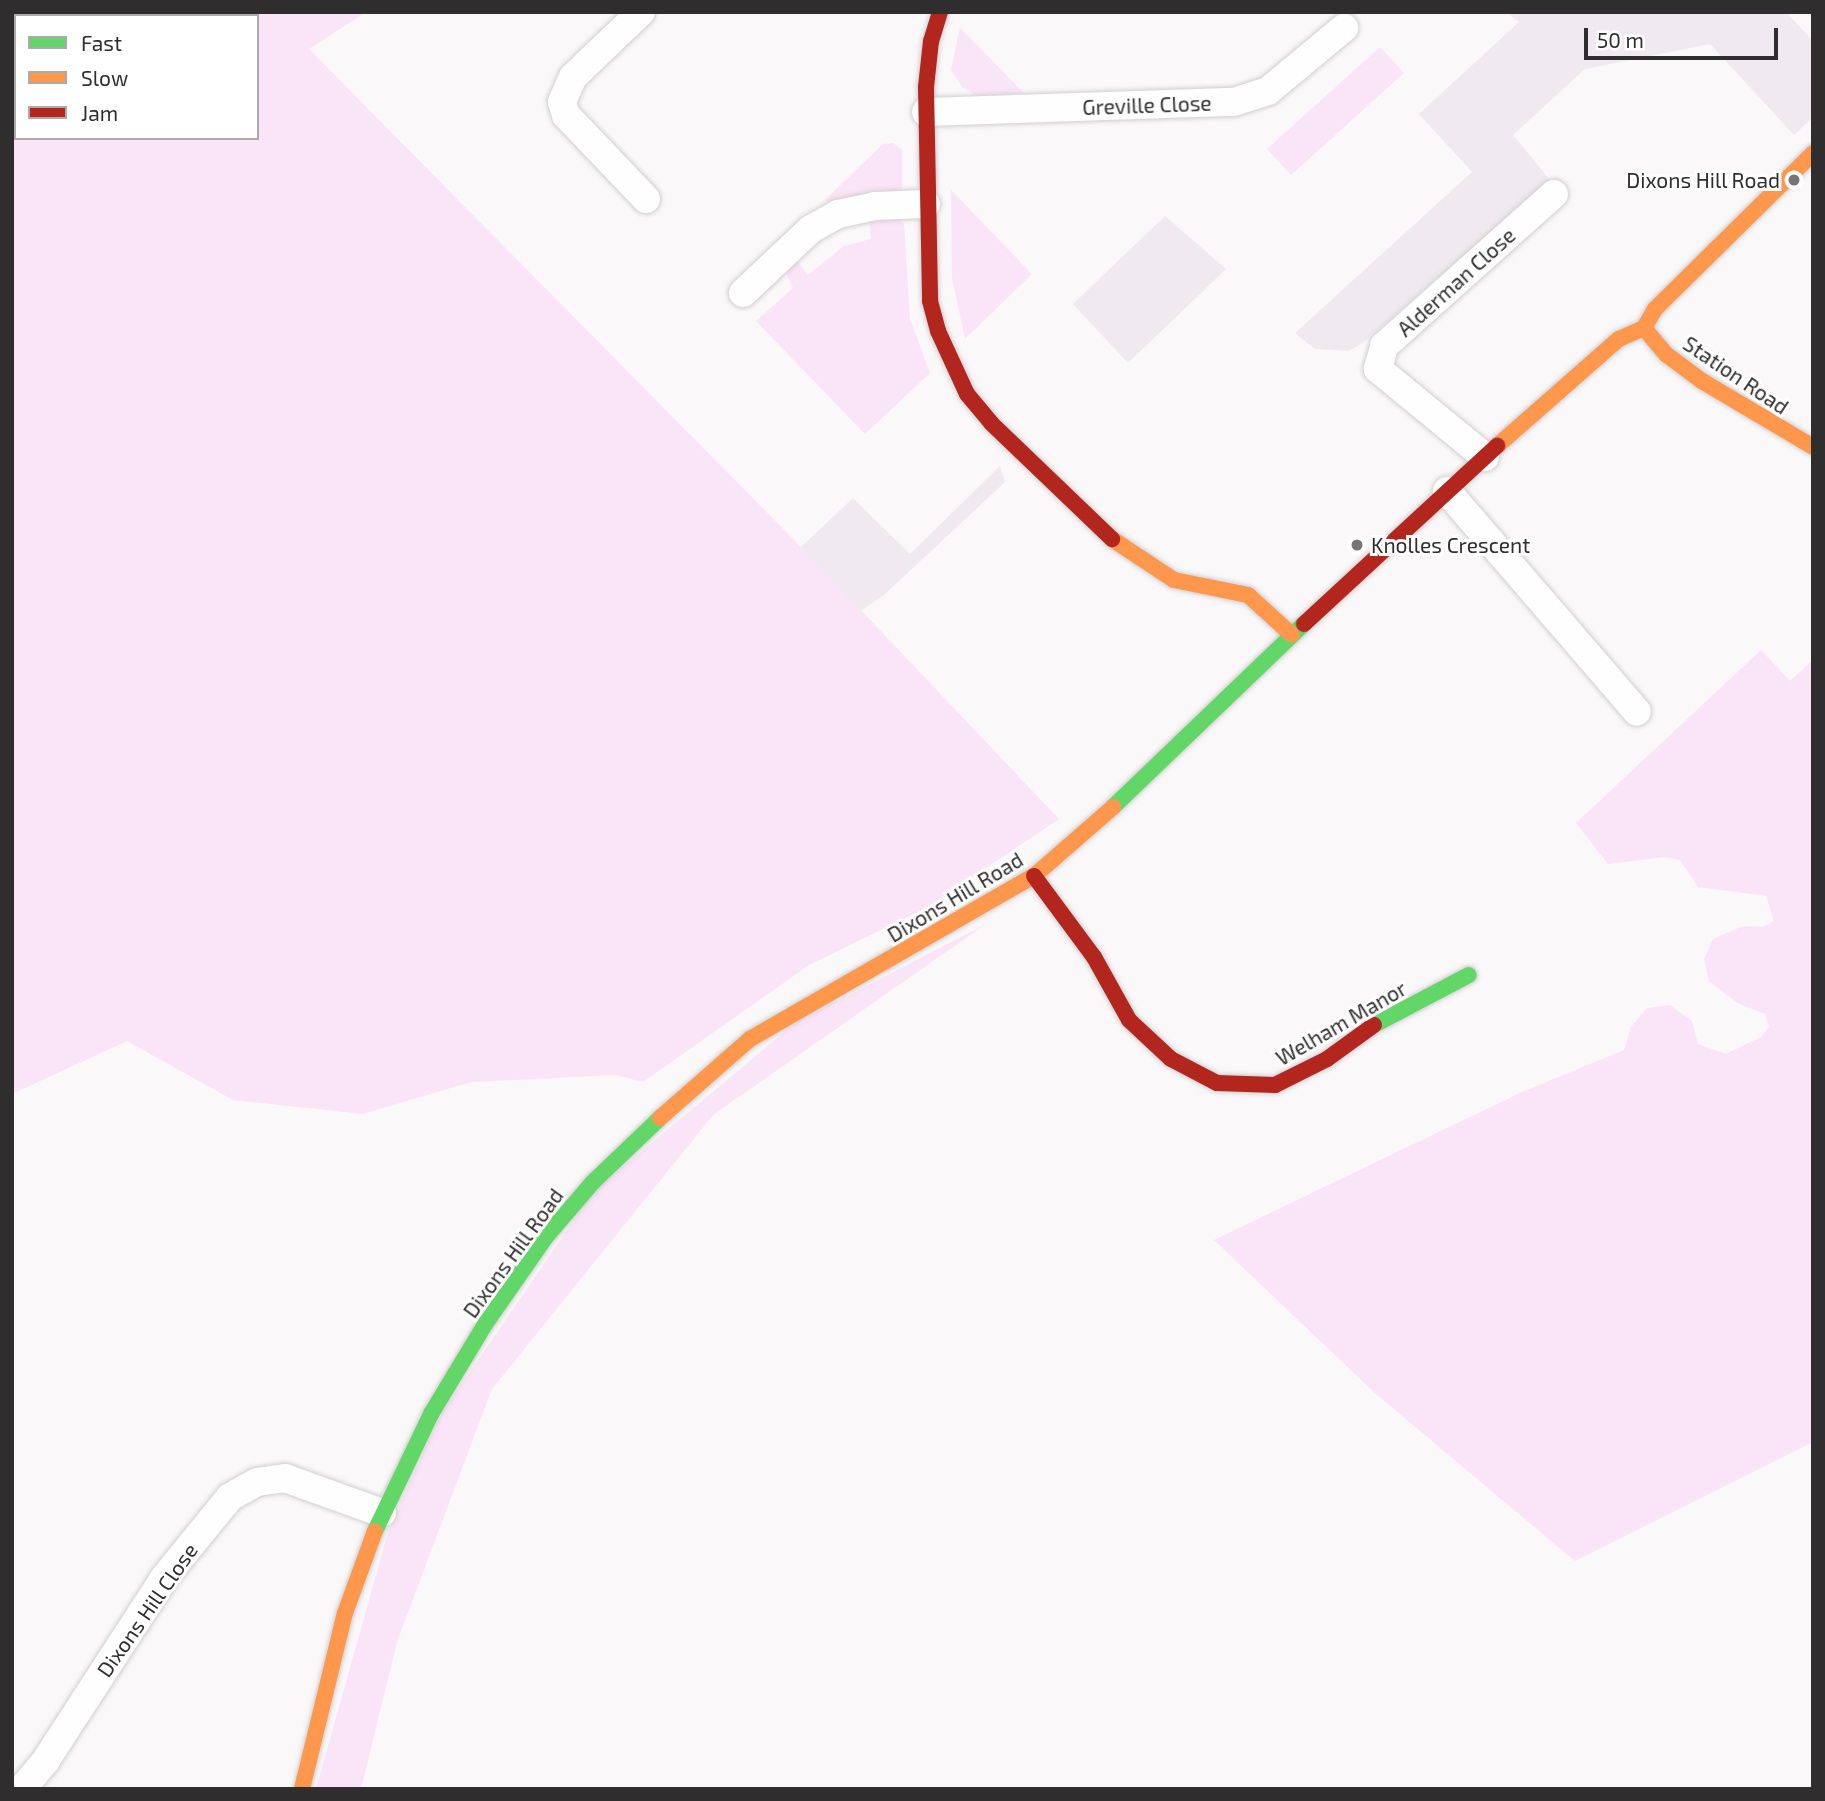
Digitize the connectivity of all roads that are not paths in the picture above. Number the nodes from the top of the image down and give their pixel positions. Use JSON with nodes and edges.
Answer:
{"nodes":[{"id":1,"x":641,"y":12,"type":"edge"},
{"id":2,"x":940,"y":12,"type":"edge"},
{"id":3,"x":1344,"y":28,"type":"dead end"},
{"id":4,"x":926,"y":112,"type":"junction"},
{"id":5,"x":1813,"y":153,"type":"edge"},
{"id":6,"x":1554,"y":194,"type":"dead end"},
{"id":7,"x":646,"y":199,"type":"dead end"},
{"id":8,"x":926,"y":204,"type":"junction"},
{"id":9,"x":743,"y":293,"type":"dead end"},
{"id":10,"x":1644,"y":328,"type":"junction"},
{"id":11,"x":1813,"y":447,"type":"edge"},
{"id":12,"x":1485,"y":457,"type":"junction"},
{"id":13,"x":1447,"y":491,"type":"junction"},
{"id":14,"x":1292,"y":635,"type":"junction"},
{"id":15,"x":1636,"y":712,"type":"dead end"},
{"id":16,"x":1034,"y":876,"type":"junction"},
{"id":17,"x":1469,"y":975,"type":"dead end"},
{"id":18,"x":382,"y":1513,"type":"junction"},
{"id":19,"x":22,"y":1789,"type":"edge"},
{"id":20,"x":302,"y":1789,"type":"edge"}],
"edges":[{"from":1,"to":7,"type":"street"},
{"from":2,"to":4,"type":"street"},
{"from":3,"to":4,"type":"street","name":"Greville Close"},
{"from":4,"to":8,"type":"street"},
{"from":5,"to":10,"type":"street","name":"Dixons Hill Road"},
{"from":6,"to":12,"type":"street","name":"Alderman Close"},
{"from":8,"to":9,"type":"street"},
{"from":8,"to":14,"type":"street"},
{"from":10,"to":11,"type":"street","name":"Station Road"},
{"from":10,"to":12,"type":"street","name":"Dixons Hill Road"},
{"from":12,"to":13,"type":"street","name":"Dixons Hill Road"},
{"from":13,"to":14,"type":"street","name":"Dixons Hill Road"},
{"from":13,"to":15,"type":"street"},
{"from":14,"to":16,"type":"street","name":"Dixons Hill Road"},
{"from":16,"to":17,"type":"street","name":"Welham Manor"},
{"from":16,"to":18,"type":"street","name":"Dixons Hill Road"},
{"from":18,"to":19,"type":"street","name":"Dixons Hill Close"},
{"from":18,"to":20,"type":"street","name":"Dixons Hill Road"}]}
